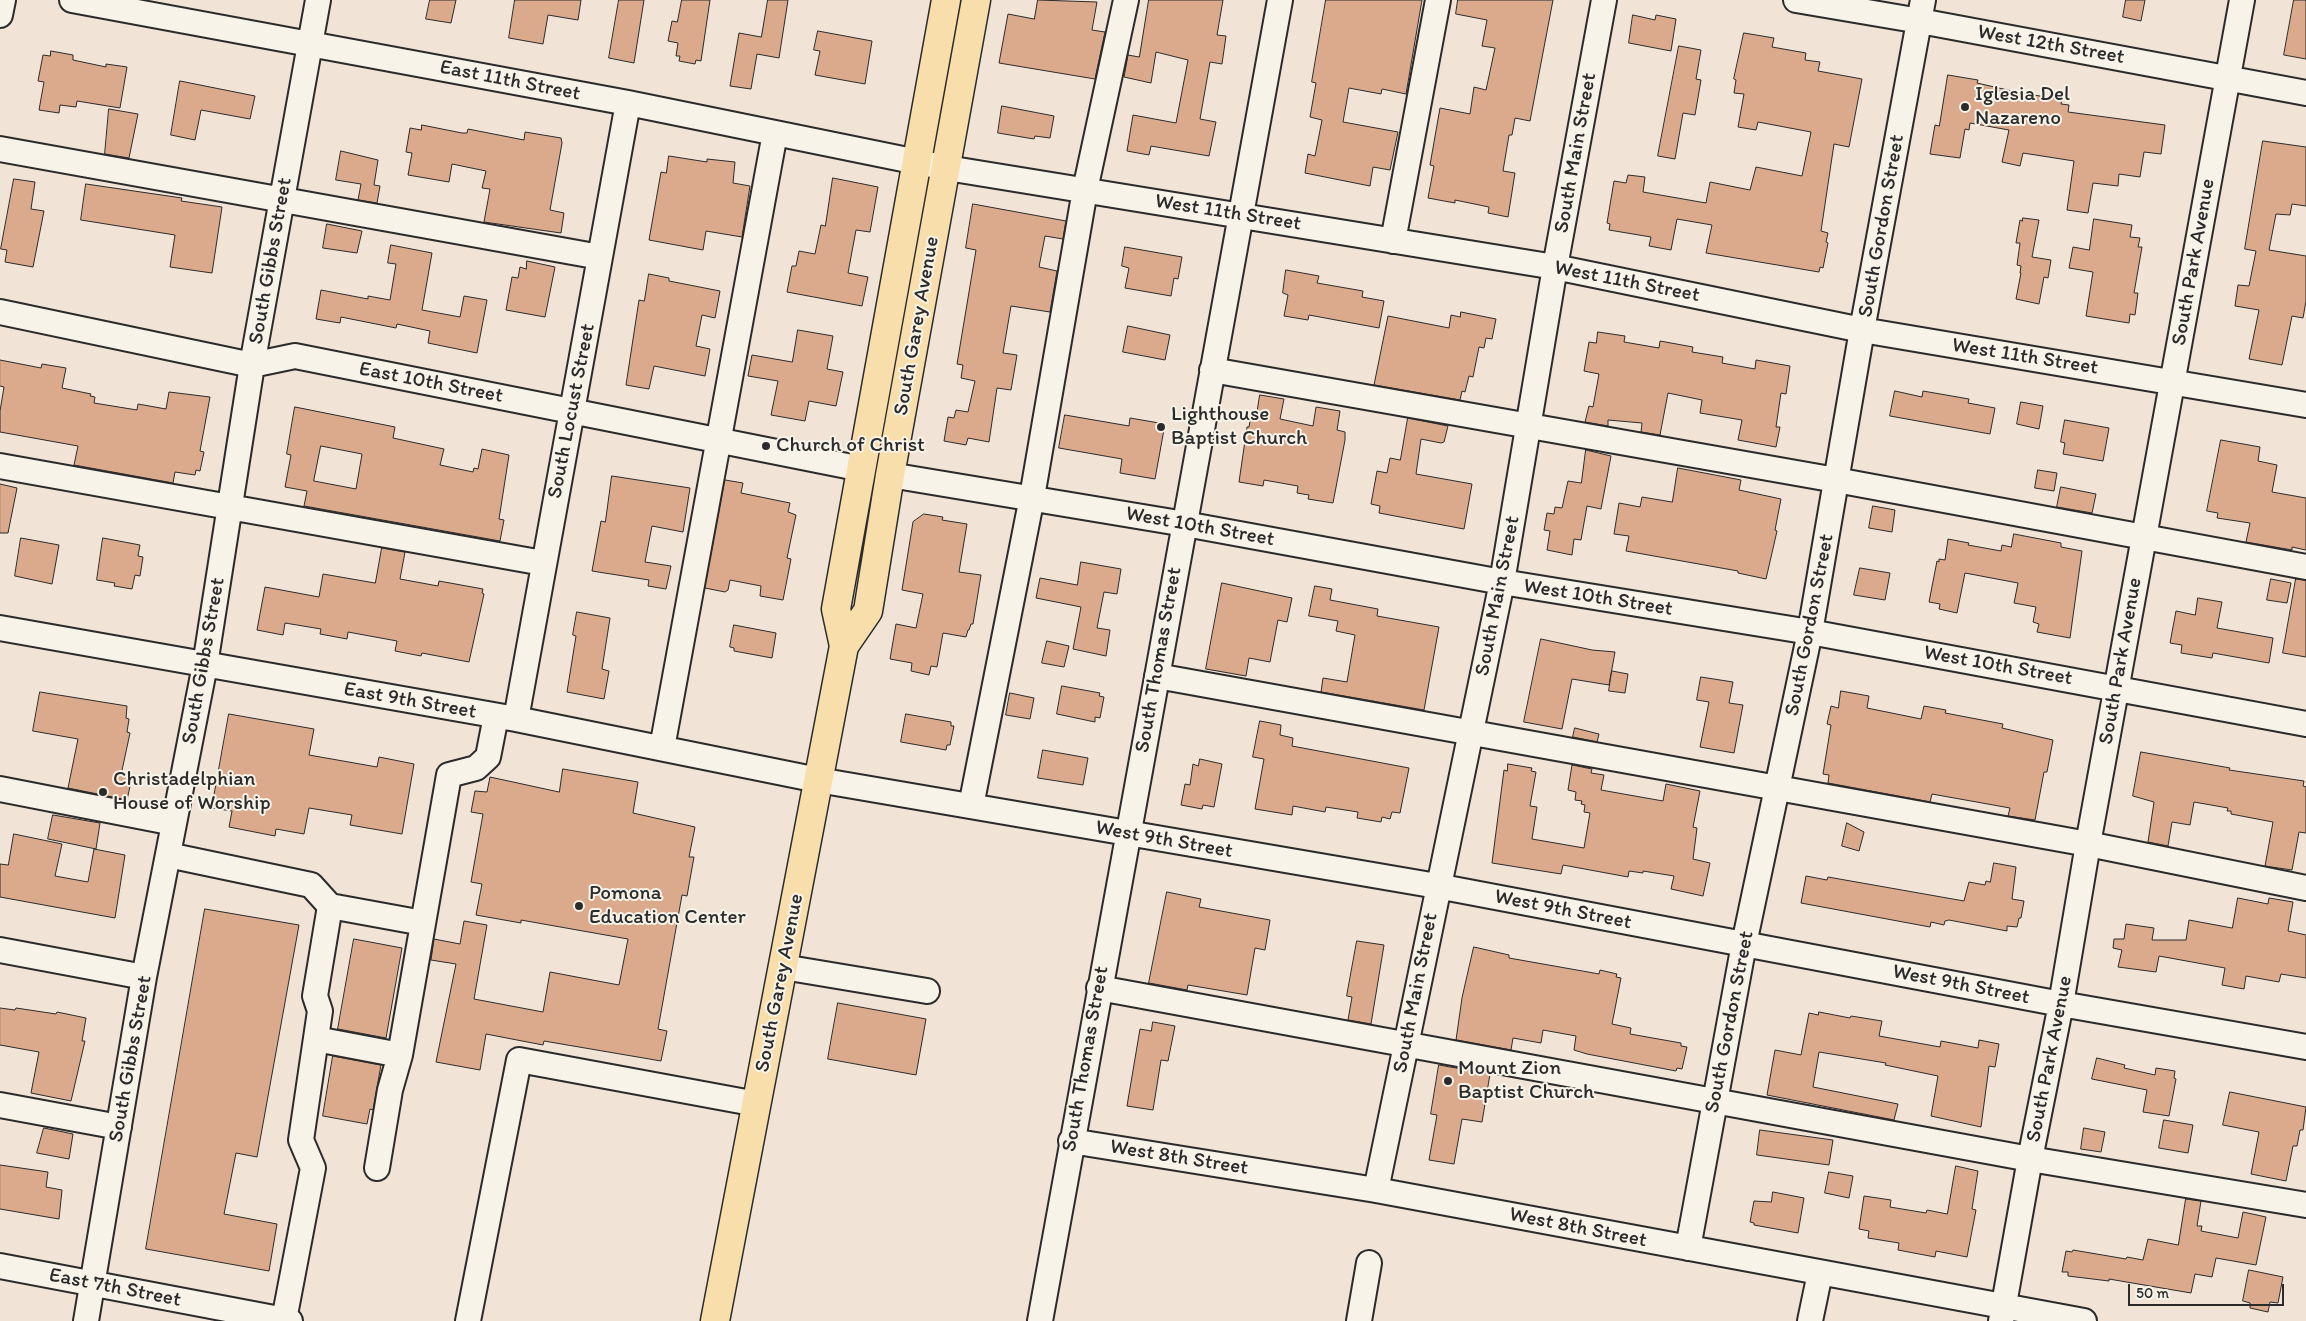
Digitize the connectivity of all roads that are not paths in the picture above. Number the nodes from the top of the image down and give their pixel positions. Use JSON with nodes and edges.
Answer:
{"nodes":[{"id":1,"x":3,"y":0,"type":"edge"},
{"id":2,"x":72,"y":0,"type":"edge"},
{"id":3,"x":318,"y":0,"type":"edge"},
{"id":4,"x":946,"y":0,"type":"edge"},
{"id":5,"x":976,"y":0,"type":"edge"},
{"id":6,"x":1126,"y":0,"type":"edge"},
{"id":7,"x":1280,"y":0,"type":"edge"},
{"id":8,"x":1438,"y":0,"type":"edge"},
{"id":9,"x":1604,"y":0,"type":"edge"},
{"id":10,"x":1796,"y":0,"type":"edge"},
{"id":11,"x":2242,"y":0,"type":"edge"},
{"id":12,"x":1921,"y":10,"type":"edge"},
{"id":13,"x":0,"y":15,"type":"edge"},
{"id":14,"x":310,"y":42,"type":"junction"},
{"id":15,"x":2228,"y":77,"type":"junction"},
{"id":16,"x":2306,"y":93,"type":"edge"},
{"id":17,"x":628,"y":103,"type":"junction"},
{"id":18,"x":775,"y":133,"type":"junction"},
{"id":19,"x":0,"y":150,"type":"edge"},
{"id":20,"x":917,"y":162,"type":"junction"},
{"id":21,"x":947,"y":168,"type":"junction"},
{"id":22,"x":1085,"y":190,"type":"junction"},
{"id":23,"x":282,"y":201,"type":"junction"},
{"id":24,"x":1240,"y":215,"type":"junction"},
{"id":25,"x":1393,"y":241,"type":"junction"},
{"id":26,"x":600,"y":257,"type":"junction"},
{"id":27,"x":1555,"y":267,"type":"junction"},
{"id":28,"x":0,"y":312,"type":"edge"},
{"id":29,"x":1862,"y":330,"type":"junction"},
{"id":30,"x":252,"y":365,"type":"junction"},
{"id":31,"x":1212,"y":370,"type":"junction"},
{"id":32,"x":2172,"y":382,"type":"junction"},
{"id":33,"x":2306,"y":405,"type":"edge"},
{"id":34,"x":573,"y":411,"type":"junction"},
{"id":35,"x":1528,"y":427,"type":"junction"},
{"id":36,"x":719,"y":440,"type":"junction"},
{"id":37,"x":0,"y":466,"type":"edge"},
{"id":38,"x":862,"y":469,"type":"junction"},
{"id":39,"x":890,"y":474,"type":"junction"},
{"id":40,"x":1836,"y":480,"type":"junction"},
{"id":41,"x":1032,"y":498,"type":"junction"},
{"id":42,"x":230,"y":508,"type":"junction"},
{"id":43,"x":1185,"y":524,"type":"junction"},
{"id":44,"x":2144,"y":538,"type":"junction"},
{"id":45,"x":543,"y":563,"type":"junction"},
{"id":46,"x":2306,"y":567,"type":"edge"},
{"id":47,"x":1502,"y":582,"type":"junction"},
{"id":48,"x":0,"y":628,"type":"edge"},
{"id":49,"x":1810,"y":632,"type":"junction"},
{"id":50,"x":844,"y":646,"type":"junction"},
{"id":51,"x":205,"y":665,"type":"junction"},
{"id":52,"x":1156,"y":676,"type":"junction"},
{"id":53,"x":2116,"y":688,"type":"junction"},
{"id":54,"x":506,"y":717,"type":"junction"},
{"id":55,"x":2306,"y":724,"type":"edge"},
{"id":56,"x":1470,"y":734,"type":"junction"},
{"id":57,"x":662,"y":748,"type":"junction"},
{"id":58,"x":818,"y":780,"type":"junction"},
{"id":59,"x":1778,"y":787,"type":"junction"},
{"id":60,"x":0,"y":789,"type":"edge"},
{"id":61,"x":971,"y":806,"type":"junction"},
{"id":62,"x":174,"y":824,"type":"junction"},
{"id":63,"x":1128,"y":834,"type":"junction"},
{"id":64,"x":2088,"y":844,"type":"junction"},
{"id":65,"x":168,"y":855,"type":"junction"},
{"id":66,"x":1437,"y":886,"type":"junction"},
{"id":67,"x":2306,"y":888,"type":"edge"},
{"id":68,"x":330,"y":906,"type":"junction"},
{"id":69,"x":424,"y":923,"type":"junction"},
{"id":70,"x":1744,"y":944,"type":"junction"},
{"id":71,"x":0,"y":950,"type":"edge"},
{"id":72,"x":783,"y":967,"type":"junction"},
{"id":73,"x":144,"y":977,"type":"junction"},
{"id":74,"x":1099,"y":988,"type":"junction"},
{"id":75,"x":927,"y":991,"type":"dead end"},
{"id":76,"x":2061,"y":1004,"type":"junction"},
{"id":77,"x":316,"y":1038,"type":"junction"},
{"id":78,"x":1405,"y":1046,"type":"junction"},
{"id":79,"x":2306,"y":1047,"type":"edge"},
{"id":80,"x":400,"y":1055,"type":"junction"},
{"id":81,"x":1715,"y":1101,"type":"junction"},
{"id":82,"x":757,"y":1104,"type":"junction"},
{"id":83,"x":0,"y":1105,"type":"edge"},
{"id":84,"x":119,"y":1127,"type":"junction"},
{"id":85,"x":1071,"y":1141,"type":"junction"},
{"id":86,"x":2030,"y":1159,"type":"junction"},
{"id":87,"x":377,"y":1168,"type":"dead end"},
{"id":88,"x":1376,"y":1190,"type":"junction"},
{"id":89,"x":2306,"y":1205,"type":"edge"},
{"id":90,"x":1688,"y":1248,"type":"junction"},
{"id":91,"x":1369,"y":1263,"type":"dead end"},
{"id":92,"x":0,"y":1266,"type":"edge"},
{"id":93,"x":1820,"y":1273,"type":"junction"},
{"id":94,"x":93,"y":1284,"type":"junction"},
{"id":95,"x":2002,"y":1314,"type":"edge"},
{"id":96,"x":287,"y":1320,"type":"edge"},
{"id":97,"x":86,"y":1321,"type":"edge"},
{"id":98,"x":468,"y":1321,"type":"edge"},
{"id":99,"x":715,"y":1321,"type":"edge"},
{"id":100,"x":1040,"y":1321,"type":"edge"},
{"id":101,"x":1359,"y":1321,"type":"edge"},
{"id":102,"x":1810,"y":1321,"type":"edge"},
{"id":103,"x":2084,"y":1321,"type":"edge"}],
"edges":[{"from":1,"to":13,"type":"street"},
{"from":2,"to":14,"type":"street","name":"East 11th Street"},
{"from":3,"to":14,"type":"street","name":"South Gibbs Street"},
{"from":4,"to":20,"type":"main road","name":"South Garey Avenue"},
{"from":5,"to":21,"type":"main road","name":"South Garey Avenue"},
{"from":6,"to":22,"type":"street"},
{"from":7,"to":24,"type":"street","name":"South Thomas Street"},
{"from":8,"to":25,"type":"street"},
{"from":9,"to":27,"type":"street","name":"South Main Street"},
{"from":10,"to":12,"type":"street","name":"West 12th Street"},
{"from":11,"to":15,"type":"street","name":"South Park Avenue"},
{"from":12,"to":15,"type":"street","name":"West 12th Street"},
{"from":12,"to":29,"type":"street","name":"South Gordon Street"},
{"from":14,"to":17,"type":"street","name":"East 11th Street"},
{"from":14,"to":23,"type":"street","name":"South Gibbs Street"},
{"from":15,"to":16,"type":"street","name":"West 12th Street"},
{"from":15,"to":32,"type":"street","name":"South Park Avenue"},
{"from":17,"to":18,"type":"street","name":"East 11th Street"},
{"from":17,"to":26,"type":"street","name":"South Locust Street"},
{"from":18,"to":20,"type":"street","name":"East 11th Street"},
{"from":18,"to":36,"type":"street"},
{"from":19,"to":23,"type":"street"},
{"from":20,"to":21,"type":"street","name":"East 11th Street"},
{"from":20,"to":38,"type":"main road","name":"South Garey Avenue"},
{"from":21,"to":22,"type":"street","name":"West 11th Street"},
{"from":21,"to":39,"type":"main road","name":"South Garey Avenue"},
{"from":22,"to":24,"type":"street","name":"West 11th Street"},
{"from":22,"to":41,"type":"street"},
{"from":23,"to":26,"type":"street"},
{"from":23,"to":30,"type":"street","name":"South Gibbs Street"},
{"from":24,"to":25,"type":"street","name":"West 11th Street"},
{"from":24,"to":31,"type":"street","name":"South Thomas Street"},
{"from":25,"to":27,"type":"street","name":"West 11th Street"},
{"from":26,"to":34,"type":"street","name":"South Locust Street"},
{"from":27,"to":29,"type":"street","name":"West 11th Street"},
{"from":27,"to":35,"type":"street","name":"South Main Street"},
{"from":28,"to":30,"type":"street","name":"East 10th Street"},
{"from":29,"to":32,"type":"street","name":"West 11th Street"},
{"from":29,"to":40,"type":"street","name":"South Gordon Street"},
{"from":30,"to":34,"type":"street","name":"East 10th Street"},
{"from":30,"to":42,"type":"street","name":"South Gibbs Street"},
{"from":31,"to":35,"type":"street"},
{"from":31,"to":43,"type":"street","name":"South Thomas Street"},
{"from":32,"to":33,"type":"street","name":"West 11th Street"},
{"from":32,"to":44,"type":"street","name":"South Park Avenue"},
{"from":34,"to":36,"type":"street","name":"East 10th Street"},
{"from":34,"to":45,"type":"street","name":"South Locust Street"},
{"from":35,"to":40,"type":"street"},
{"from":35,"to":47,"type":"street","name":"South Main Street"},
{"from":36,"to":38,"type":"street","name":"East 10th Street"},
{"from":36,"to":57,"type":"street"},
{"from":37,"to":42,"type":"street"},
{"from":38,"to":50,"type":"main road","name":"South Garey Avenue"},
{"from":39,"to":41,"type":"street","name":"West 10th Street"},
{"from":39,"to":50,"type":"main road","name":"South Garey Avenue"},
{"from":40,"to":44,"type":"street"},
{"from":40,"to":49,"type":"street","name":"South Gordon Street"},
{"from":41,"to":43,"type":"street","name":"West 10th Street"},
{"from":41,"to":61,"type":"street"},
{"from":42,"to":45,"type":"street"},
{"from":42,"to":51,"type":"street","name":"South Gibbs Street"},
{"from":43,"to":47,"type":"street","name":"West 10th Street"},
{"from":43,"to":52,"type":"street","name":"South Thomas Street"},
{"from":44,"to":46,"type":"street"},
{"from":44,"to":53,"type":"street","name":"South Park Avenue"},
{"from":45,"to":54,"type":"street","name":"South Locust Street"},
{"from":47,"to":49,"type":"street","name":"West 10th Street"},
{"from":47,"to":56,"type":"street","name":"South Main Street"},
{"from":48,"to":51,"type":"street","name":"East 9th Street"},
{"from":49,"to":53,"type":"street","name":"West 10th Street"},
{"from":49,"to":59,"type":"street","name":"South Gordon Street"},
{"from":50,"to":58,"type":"main road","name":"South Garey Avenue"},
{"from":51,"to":54,"type":"street","name":"East 9th Street"},
{"from":51,"to":62,"type":"street","name":"South Gibbs Street"},
{"from":52,"to":56,"type":"street"},
{"from":52,"to":63,"type":"street","name":"South Thomas Street"},
{"from":53,"to":55,"type":"street","name":"West 10th Street"},
{"from":53,"to":64,"type":"street","name":"South Park Avenue"},
{"from":54,"to":57,"type":"street","name":"East 9th Street"},
{"from":54,"to":69,"type":"street","name":"South Locust Street"},
{"from":56,"to":59,"type":"street"},
{"from":56,"to":66,"type":"street","name":"South Main Street"},
{"from":57,"to":58,"type":"street","name":"East 9th Street"},
{"from":58,"to":61,"type":"street","name":"West 9th Street"},
{"from":58,"to":72,"type":"main road","name":"South Garey Avenue"},
{"from":59,"to":64,"type":"street"},
{"from":59,"to":70,"type":"street","name":"South Gordon Street"},
{"from":60,"to":62,"type":"street"},
{"from":61,"to":63,"type":"street","name":"West 9th Street"},
{"from":62,"to":65,"type":"street","name":"South Gibbs Street"},
{"from":63,"to":66,"type":"street","name":"West 9th Street"},
{"from":63,"to":74,"type":"street","name":"South Thomas Street"},
{"from":64,"to":67,"type":"street"},
{"from":64,"to":76,"type":"street","name":"South Park Avenue"},
{"from":65,"to":68,"type":"street"},
{"from":65,"to":73,"type":"street","name":"South Gibbs Street"},
{"from":66,"to":70,"type":"street","name":"West 9th Street"},
{"from":66,"to":78,"type":"street","name":"South Main Street"},
{"from":68,"to":69,"type":"street"},
{"from":68,"to":77,"type":"street"},
{"from":69,"to":80,"type":"street"},
{"from":70,"to":76,"type":"street","name":"West 9th Street"},
{"from":70,"to":81,"type":"street","name":"South Gordon Street"},
{"from":71,"to":73,"type":"street"},
{"from":72,"to":75,"type":"street"},
{"from":72,"to":82,"type":"main road","name":"South Garey Avenue"},
{"from":73,"to":84,"type":"street","name":"South Gibbs Street"},
{"from":74,"to":78,"type":"street"},
{"from":74,"to":85,"type":"street","name":"South Thomas Street"},
{"from":76,"to":79,"type":"street","name":"West 9th Street"},
{"from":76,"to":86,"type":"street","name":"South Park Avenue"},
{"from":77,"to":80,"type":"street"},
{"from":77,"to":96,"type":"street"},
{"from":78,"to":81,"type":"street"},
{"from":78,"to":88,"type":"street","name":"South Main Street"},
{"from":80,"to":87,"type":"street"},
{"from":81,"to":86,"type":"street"},
{"from":81,"to":90,"type":"street","name":"South Gordon Street"},
{"from":82,"to":98,"type":"street"},
{"from":82,"to":99,"type":"main road","name":"South Garey Avenue"},
{"from":83,"to":84,"type":"street"},
{"from":84,"to":94,"type":"street","name":"South Gibbs Street"},
{"from":85,"to":88,"type":"street","name":"West 8th Street"},
{"from":85,"to":100,"type":"street","name":"South Thomas Street"},
{"from":86,"to":89,"type":"street"},
{"from":86,"to":95,"type":"street","name":"South Park Avenue"},
{"from":88,"to":90,"type":"street","name":"West 8th Street"},
{"from":90,"to":93,"type":"street","name":"West 8th Street"},
{"from":91,"to":101,"type":"street"},
{"from":92,"to":94,"type":"street","name":"East 7th Street"},
{"from":93,"to":95,"type":"street","name":"West 8th Street"},
{"from":93,"to":102,"type":"street"},
{"from":94,"to":96,"type":"street","name":"East 7th Street"},
{"from":94,"to":97,"type":"street","name":"South Gibbs Street"},
{"from":95,"to":103,"type":"street","name":"West 8th Street"}]}
